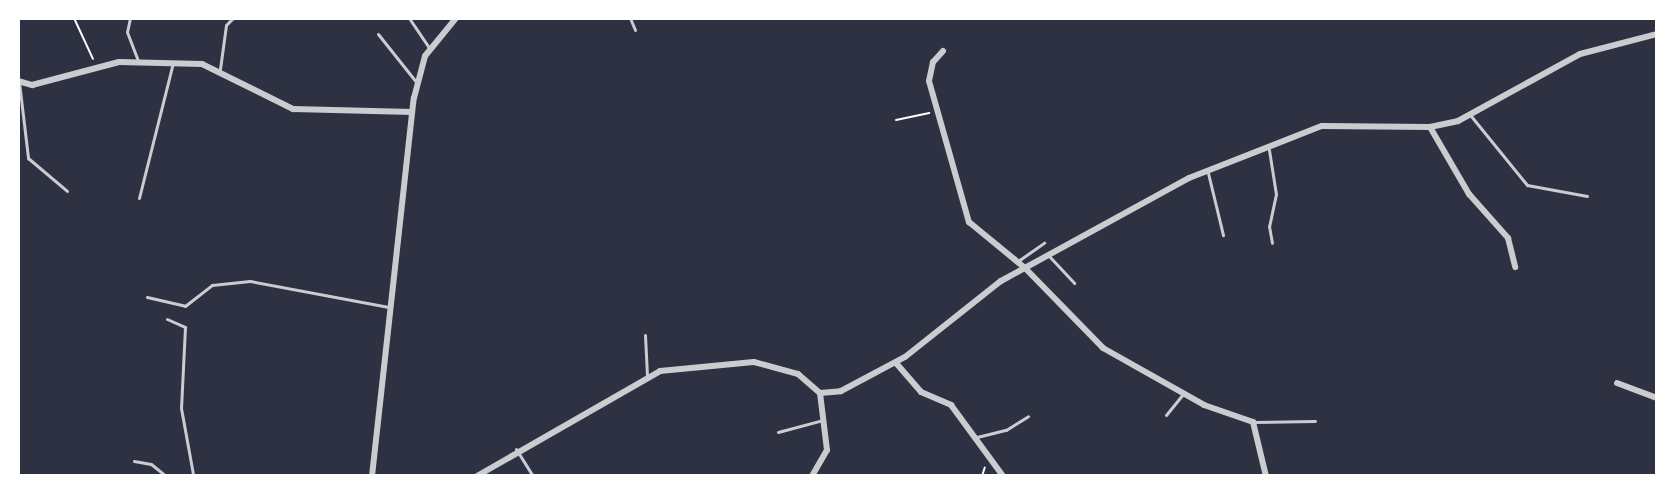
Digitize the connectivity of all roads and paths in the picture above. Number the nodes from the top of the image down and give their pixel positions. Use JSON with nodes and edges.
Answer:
{"nodes":[{"id":1,"x":74,"y":18,"type":"edge"},
{"id":2,"x":130,"y":18,"type":"edge"},
{"id":3,"x":233,"y":18,"type":"edge"},
{"id":4,"x":410,"y":18,"type":"edge"},
{"id":5,"x":456,"y":18,"type":"edge"},
{"id":6,"x":630,"y":18,"type":"edge"},
{"id":7,"x":635,"y":30,"type":"dead end"},
{"id":8,"x":378,"y":34,"type":"dead end"},
{"id":9,"x":1657,"y":34,"type":"edge"},
{"id":10,"x":430,"y":49,"type":"junction"},
{"id":11,"x":944,"y":51,"type":"dead end"},
{"id":12,"x":139,"y":63,"type":"junction"},
{"id":13,"x":173,"y":63,"type":"junction"},
{"id":14,"x":98,"y":67,"type":"junction"},
{"id":15,"x":220,"y":69,"type":"junction"},
{"id":16,"x":19,"y":81,"type":"edge"},
{"id":17,"x":417,"y":83,"type":"junction"},
{"id":18,"x":19,"y":90,"type":"edge"},
{"id":19,"x":412,"y":112,"type":"junction"},
{"id":20,"x":937,"y":112,"type":"junction"},
{"id":21,"x":1471,"y":116,"type":"junction"},
{"id":22,"x":896,"y":120,"type":"dead end"},
{"id":23,"x":1430,"y":127,"type":"junction"},
{"id":24,"x":1269,"y":150,"type":"junction"},
{"id":25,"x":1207,"y":171,"type":"junction"},
{"id":26,"x":67,"y":190,"type":"dead end"},
{"id":27,"x":1587,"y":196,"type":"dead end"},
{"id":28,"x":139,"y":198,"type":"dead end"},
{"id":29,"x":1223,"y":235,"type":"dead end"},
{"id":30,"x":1044,"y":243,"type":"dead end"},
{"id":31,"x":1272,"y":243,"type":"dead end"},
{"id":32,"x":1049,"y":256,"type":"junction"},
{"id":33,"x":1018,"y":261,"type":"junction"},
{"id":34,"x":1515,"y":267,"type":"dead end"},
{"id":35,"x":1025,"y":268,"type":"junction"},
{"id":36,"x":1074,"y":283,"type":"dead end"},
{"id":37,"x":147,"y":297,"type":"dead end"},
{"id":38,"x":391,"y":308,"type":"junction"},
{"id":39,"x":167,"y":319,"type":"dead end"},
{"id":40,"x":645,"y":334,"type":"dead end"},
{"id":41,"x":896,"y":363,"type":"junction"},
{"id":42,"x":647,"y":376,"type":"junction"},
{"id":43,"x":1617,"y":383,"type":"dead end"},
{"id":44,"x":820,"y":393,"type":"junction"},
{"id":45,"x":1183,"y":394,"type":"junction"},
{"id":46,"x":1657,"y":398,"type":"edge"},
{"id":47,"x":1166,"y":415,"type":"dead end"},
{"id":48,"x":1028,"y":416,"type":"dead end"},
{"id":49,"x":826,"y":419,"type":"junction"},
{"id":50,"x":1315,"y":421,"type":"dead end"},
{"id":51,"x":1252,"y":422,"type":"junction"},
{"id":52,"x":778,"y":432,"type":"dead end"},
{"id":53,"x":977,"y":437,"type":"junction"},
{"id":54,"x":516,"y":449,"type":"junction"},
{"id":55,"x":134,"y":461,"type":"dead end"},
{"id":56,"x":194,"y":475,"type":"edge"},
{"id":57,"x":166,"y":476,"type":"edge"},
{"id":58,"x":187,"y":476,"type":"edge"},
{"id":59,"x":372,"y":476,"type":"edge"},
{"id":60,"x":477,"y":476,"type":"edge"},
{"id":61,"x":533,"y":476,"type":"edge"},
{"id":62,"x":812,"y":476,"type":"edge"},
{"id":63,"x":1004,"y":476,"type":"edge"},
{"id":64,"x":1266,"y":476,"type":"edge"}],
"edges":[{"from":1,"to":14,"type":"path"},
{"from":2,"to":12,"type":"lane"},
{"from":3,"to":15,"type":"lane"},
{"from":4,"to":10,"type":"lane"},
{"from":5,"to":10,"type":"street"},
{"from":6,"to":7,"type":"lane"},
{"from":8,"to":17,"type":"lane"},
{"from":9,"to":21,"type":"street"},
{"from":10,"to":17,"type":"street"},
{"from":11,"to":20,"type":"street"},
{"from":12,"to":13,"type":"street"},
{"from":12,"to":14,"type":"street"},
{"from":13,"to":15,"type":"street"},
{"from":13,"to":28,"type":"lane"},
{"from":14,"to":16,"type":"street"},
{"from":15,"to":19,"type":"street"},
{"from":16,"to":18,"type":"lane"},
{"from":17,"to":19,"type":"street"},
{"from":18,"to":26,"type":"lane"},
{"from":19,"to":38,"type":"street"},
{"from":20,"to":22,"type":"path"},
{"from":20,"to":33,"type":"street"},
{"from":21,"to":23,"type":"street"},
{"from":21,"to":27,"type":"lane"},
{"from":23,"to":24,"type":"street"},
{"from":23,"to":34,"type":"street"},
{"from":24,"to":25,"type":"street"},
{"from":24,"to":31,"type":"lane"},
{"from":25,"to":29,"type":"lane"},
{"from":25,"to":32,"type":"street"},
{"from":30,"to":33,"type":"lane"},
{"from":32,"to":35,"type":"street"},
{"from":32,"to":36,"type":"lane"},
{"from":33,"to":35,"type":"street"},
{"from":35,"to":41,"type":"street"},
{"from":35,"to":45,"type":"street"},
{"from":37,"to":38,"type":"lane"},
{"from":38,"to":59,"type":"street"},
{"from":39,"to":56,"type":"lane"},
{"from":40,"to":42,"type":"lane"},
{"from":41,"to":44,"type":"street"},
{"from":41,"to":53,"type":"street"},
{"from":42,"to":44,"type":"street"},
{"from":42,"to":54,"type":"street"},
{"from":43,"to":46,"type":"street"},
{"from":44,"to":49,"type":"street"},
{"from":45,"to":47,"type":"lane"},
{"from":45,"to":51,"type":"street"},
{"from":48,"to":53,"type":"lane"},
{"from":49,"to":52,"type":"lane"},
{"from":49,"to":62,"type":"street"},
{"from":50,"to":51,"type":"lane"},
{"from":51,"to":64,"type":"street"},
{"from":53,"to":63,"type":"street"},
{"from":54,"to":60,"type":"street"},
{"from":54,"to":61,"type":"lane"},
{"from":55,"to":57,"type":"lane"},
{"from":56,"to":58,"type":"lane"}]}
